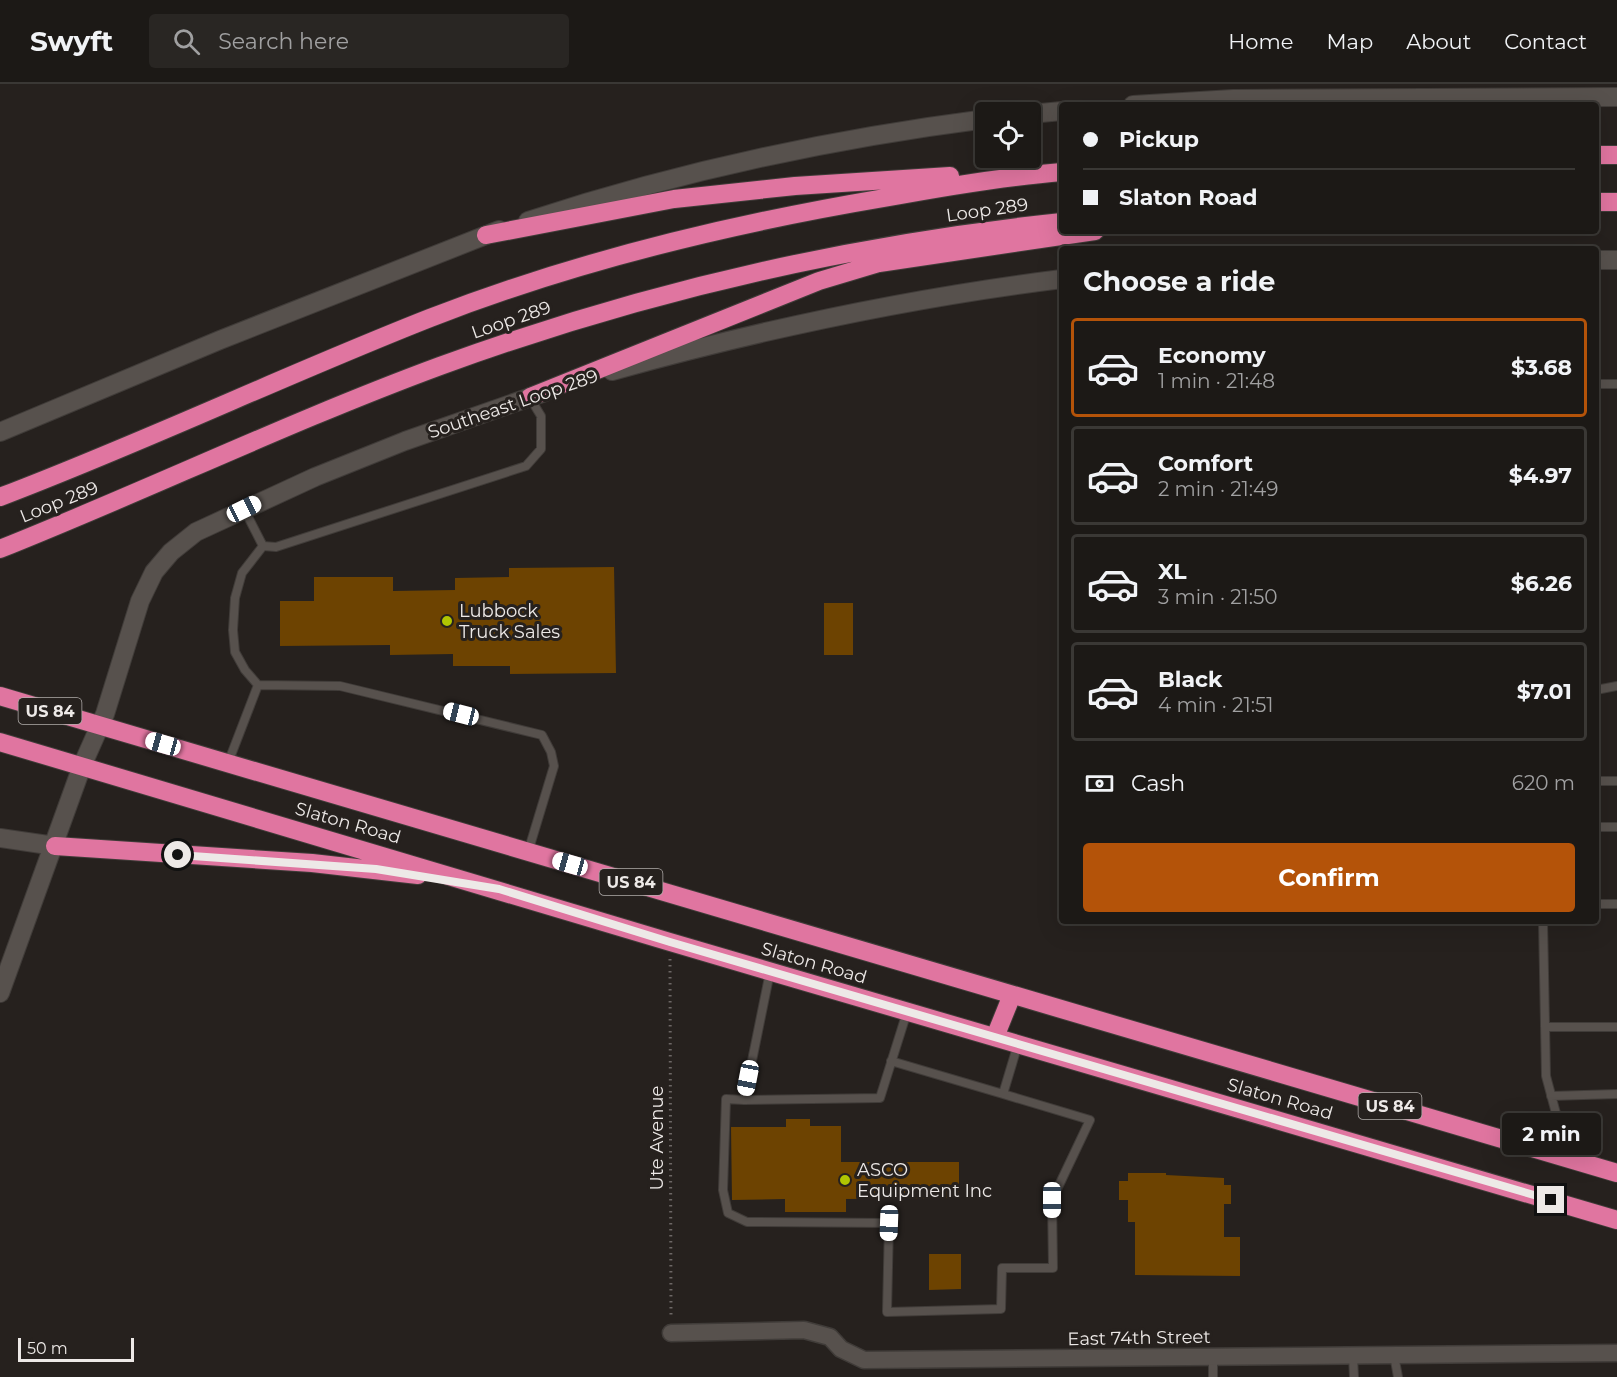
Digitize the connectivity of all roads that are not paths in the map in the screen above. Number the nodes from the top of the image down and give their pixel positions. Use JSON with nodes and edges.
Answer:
{"nodes":[{"id":1,"x":1617,"y":97,"type":"edge"},
{"id":2,"x":1183,"y":102,"type":"edge"},
{"id":3,"x":1059,"y":111,"type":"edge"},
{"id":4,"x":1041,"y":113,"type":"edge"},
{"id":5,"x":975,"y":121,"type":"edge"},
{"id":6,"x":1599,"y":155,"type":"edge"},
{"id":7,"x":1617,"y":155,"type":"edge"},
{"id":8,"x":1059,"y":172,"type":"edge"},
{"id":9,"x":1059,"y":172,"type":"edge"},
{"id":10,"x":1599,"y":202,"type":"edge"},
{"id":11,"x":1617,"y":202,"type":"edge"},
{"id":12,"x":1059,"y":222,"type":"edge"},
{"id":13,"x":486,"y":234,"type":"junction"},
{"id":14,"x":1075,"y":234,"type":"edge"},
{"id":15,"x":1599,"y":260,"type":"edge"},
{"id":16,"x":1617,"y":260,"type":"edge"},
{"id":17,"x":1059,"y":279,"type":"edge"},
{"id":18,"x":1599,"y":384,"type":"edge"},
{"id":19,"x":1617,"y":384,"type":"edge"},
{"id":20,"x":530,"y":397,"type":"junction"},
{"id":21,"x":0,"y":432,"type":"edge"},
{"id":22,"x":0,"y":497,"type":"edge"},
{"id":23,"x":244,"y":509,"type":"junction"},
{"id":24,"x":263,"y":546,"type":"junction"},
{"id":25,"x":0,"y":549,"type":"edge"},
{"id":26,"x":258,"y":685,"type":"junction"},
{"id":27,"x":1617,"y":686,"type":"edge"},
{"id":28,"x":1599,"y":689,"type":"edge"},
{"id":29,"x":0,"y":696,"type":"edge"},
{"id":30,"x":99,"y":725,"type":"junction"},
{"id":31,"x":0,"y":742,"type":"edge"},
{"id":32,"x":227,"y":763,"type":"junction"},
{"id":33,"x":82,"y":766,"type":"junction"},
{"id":34,"x":1599,"y":781,"type":"edge"},
{"id":35,"x":1617,"y":781,"type":"edge"},
{"id":36,"x":1599,"y":827,"type":"edge"},
{"id":37,"x":1617,"y":827,"type":"edge"},
{"id":38,"x":0,"y":838,"type":"edge"},
{"id":39,"x":55,"y":846,"type":"junction"},
{"id":40,"x":528,"y":852,"type":"junction"},
{"id":41,"x":499,"y":889,"type":"junction"},
{"id":42,"x":1599,"y":904,"type":"edge"},
{"id":43,"x":1617,"y":904,"type":"edge"},
{"id":44,"x":1543,"y":924,"type":"edge"},
{"id":45,"x":770,"y":972,"type":"junction"},
{"id":46,"x":0,"y":993,"type":"edge"},
{"id":47,"x":1012,"y":995,"type":"junction"},
{"id":48,"x":907,"y":1012,"type":"junction"},
{"id":49,"x":1545,"y":1027,"type":"junction"},
{"id":50,"x":1617,"y":1027,"type":"edge"},
{"id":51,"x":995,"y":1037,"type":"junction"},
{"id":52,"x":1018,"y":1044,"type":"junction"},
{"id":53,"x":891,"y":1062,"type":"junction"},
{"id":54,"x":1617,"y":1094,"type":"edge"},
{"id":55,"x":1003,"y":1095,"type":"junction"},
{"id":56,"x":1551,"y":1095,"type":"junction"},
{"id":57,"x":744,"y":1100,"type":"junction"},
{"id":58,"x":1550,"y":1153,"type":"junction"},
{"id":59,"x":1617,"y":1173,"type":"edge"},
{"id":60,"x":1617,"y":1220,"type":"edge"},
{"id":61,"x":671,"y":1333,"type":"road end"},
{"id":62,"x":1617,"y":1353,"type":"edge"},
{"id":63,"x":1394,"y":1355,"type":"junction"},
{"id":64,"x":1353,"y":1356,"type":"junction"},
{"id":65,"x":1213,"y":1357,"type":"junction"},
{"id":66,"x":1213,"y":1377,"type":"edge"},
{"id":67,"x":1354,"y":1377,"type":"edge"},
{"id":68,"x":1398,"y":1377,"type":"edge"}],
"edges":[{"from":1,"to":2,"type":"main road"},
{"from":3,"to":4,"type":"main road"},
{"from":5,"to":13,"type":"main road"},
{"from":6,"to":7,"type":"highway"},
{"from":8,"to":13,"type":"highway"},
{"from":9,"to":22,"type":"highway","name":"Loop 289"},
{"from":10,"to":11,"type":"highway"},
{"from":12,"to":25,"type":"highway","name":"Loop 289"},
{"from":13,"to":21,"type":"main road"},
{"from":14,"to":20,"type":"highway"},
{"from":15,"to":16,"type":"main road"},
{"from":17,"to":20,"type":"main road","name":"Southeast Loop 289"},
{"from":18,"to":19,"type":"lane"},
{"from":20,"to":23,"type":"main road","name":"Southeast Loop 289"},
{"from":20,"to":24,"type":"lane"},
{"from":23,"to":24,"type":"lane"},
{"from":23,"to":30,"type":"main road","name":"Southeast Loop 289"},
{"from":24,"to":26,"type":"lane"},
{"from":26,"to":32,"type":"lane"},
{"from":26,"to":40,"type":"lane"},
{"from":27,"to":28,"type":"lane"},
{"from":29,"to":30,"type":"highway","name":"Slaton Road","number":"US 84"},
{"from":30,"to":32,"type":"highway","name":"Slaton Road","number":"US 84"},
{"from":30,"to":33,"type":"main road","name":"Southeast Loop 289"},
{"from":31,"to":33,"type":"highway","name":"Slaton Road","number":"US 84"},
{"from":32,"to":40,"type":"highway","name":"Slaton Road","number":"US 84"},
{"from":33,"to":39,"type":"main road","name":"Southeast Loop 289"},
{"from":33,"to":41,"type":"highway","name":"Slaton Road","number":"US 84"},
{"from":34,"to":35,"type":"lane"},
{"from":36,"to":37,"type":"lane"},
{"from":38,"to":39,"type":"main road"},
{"from":39,"to":41,"type":"highway"},
{"from":39,"to":46,"type":"main road","name":"Southeast Loop 289"},
{"from":40,"to":47,"type":"highway","name":"Slaton Road","number":"US 84"},
{"from":41,"to":45,"type":"highway","name":"Slaton Road","number":"US 84"},
{"from":42,"to":43,"type":"lane"},
{"from":44,"to":49,"type":"lane"},
{"from":45,"to":48,"type":"highway","name":"Slaton Road","number":"US 84"},
{"from":45,"to":57,"type":"lane"},
{"from":47,"to":51,"type":"highway"},
{"from":47,"to":58,"type":"highway","name":"Slaton Road","number":"US 84"},
{"from":48,"to":51,"type":"highway","name":"Slaton Road","number":"US 84"},
{"from":48,"to":53,"type":"lane"},
{"from":49,"to":50,"type":"lane"},
{"from":49,"to":56,"type":"lane"},
{"from":51,"to":52,"type":"highway","name":"Slaton Road","number":"US 84"},
{"from":52,"to":55,"type":"lane"},
{"from":52,"to":60,"type":"highway","name":"Slaton Road","number":"US 84"},
{"from":53,"to":55,"type":"lane"},
{"from":53,"to":57,"type":"lane"},
{"from":54,"to":56,"type":"lane"},
{"from":55,"to":57,"type":"lane"},
{"from":56,"to":58,"type":"lane"},
{"from":58,"to":59,"type":"highway","name":"Slaton Road","number":"US 84"},
{"from":61,"to":65,"type":"street","name":"East 74th Street"},
{"from":62,"to":63,"type":"street","name":"East 74th Street"},
{"from":63,"to":64,"type":"street","name":"East 74th Street"},
{"from":63,"to":68,"type":"lane"},
{"from":64,"to":65,"type":"street","name":"East 74th Street"},
{"from":64,"to":67,"type":"lane"},
{"from":65,"to":66,"type":"lane"}]}
